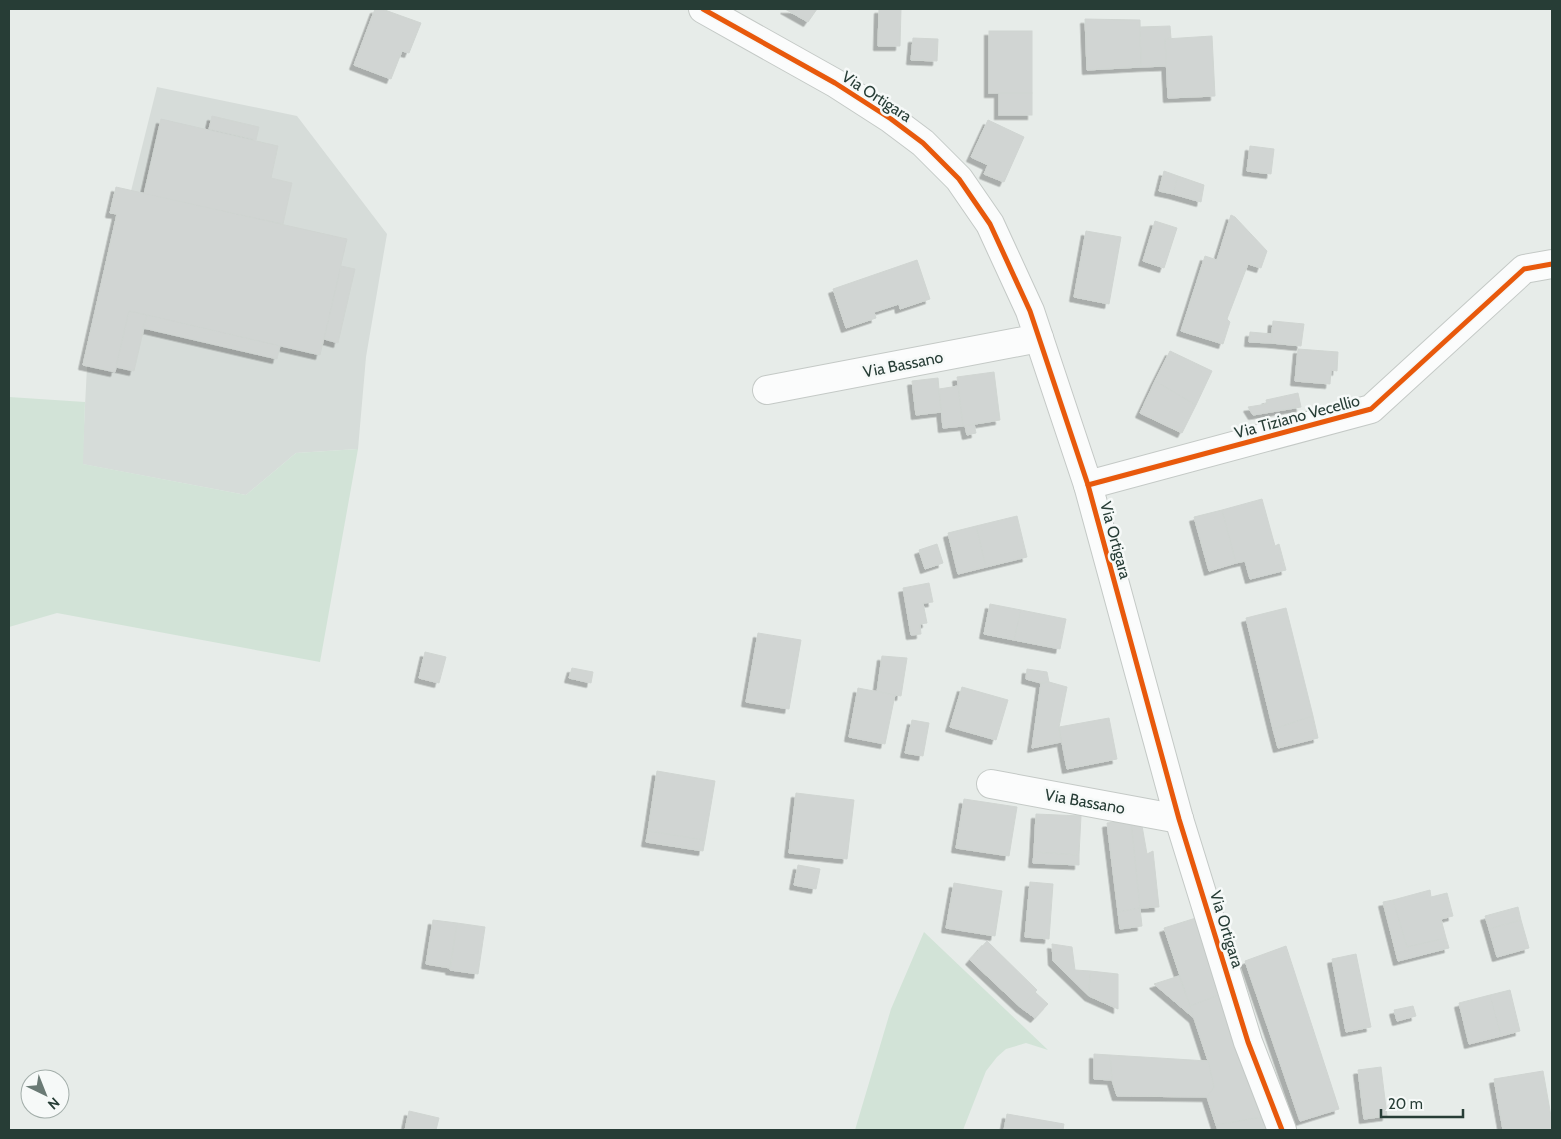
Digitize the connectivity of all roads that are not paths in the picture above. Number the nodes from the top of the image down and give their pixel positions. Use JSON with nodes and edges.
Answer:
{"nodes":[{"id":1,"x":703,"y":9,"type":"edge"},
{"id":2,"x":1552,"y":264,"type":"edge"},
{"id":3,"x":1039,"y":338,"type":"junction"},
{"id":4,"x":767,"y":390,"type":"dead end"},
{"id":5,"x":1088,"y":485,"type":"junction"},
{"id":6,"x":991,"y":784,"type":"dead end"},
{"id":7,"x":1180,"y":818,"type":"junction"},
{"id":8,"x":1282,"y":1130,"type":"edge"}],
"edges":[{"from":1,"to":3,"type":"street","name":"Via Ortigara"},
{"from":2,"to":5,"type":"street","name":"Via Tiziano Vecellio"},
{"from":3,"to":4,"type":"street","name":"Via Bassano"},
{"from":3,"to":5,"type":"street","name":"Via Ortigara"},
{"from":5,"to":7,"type":"street","name":"Via Ortigara"},
{"from":6,"to":7,"type":"street","name":"Via Bassano"},
{"from":7,"to":8,"type":"street","name":"Via Ortigara"}]}
